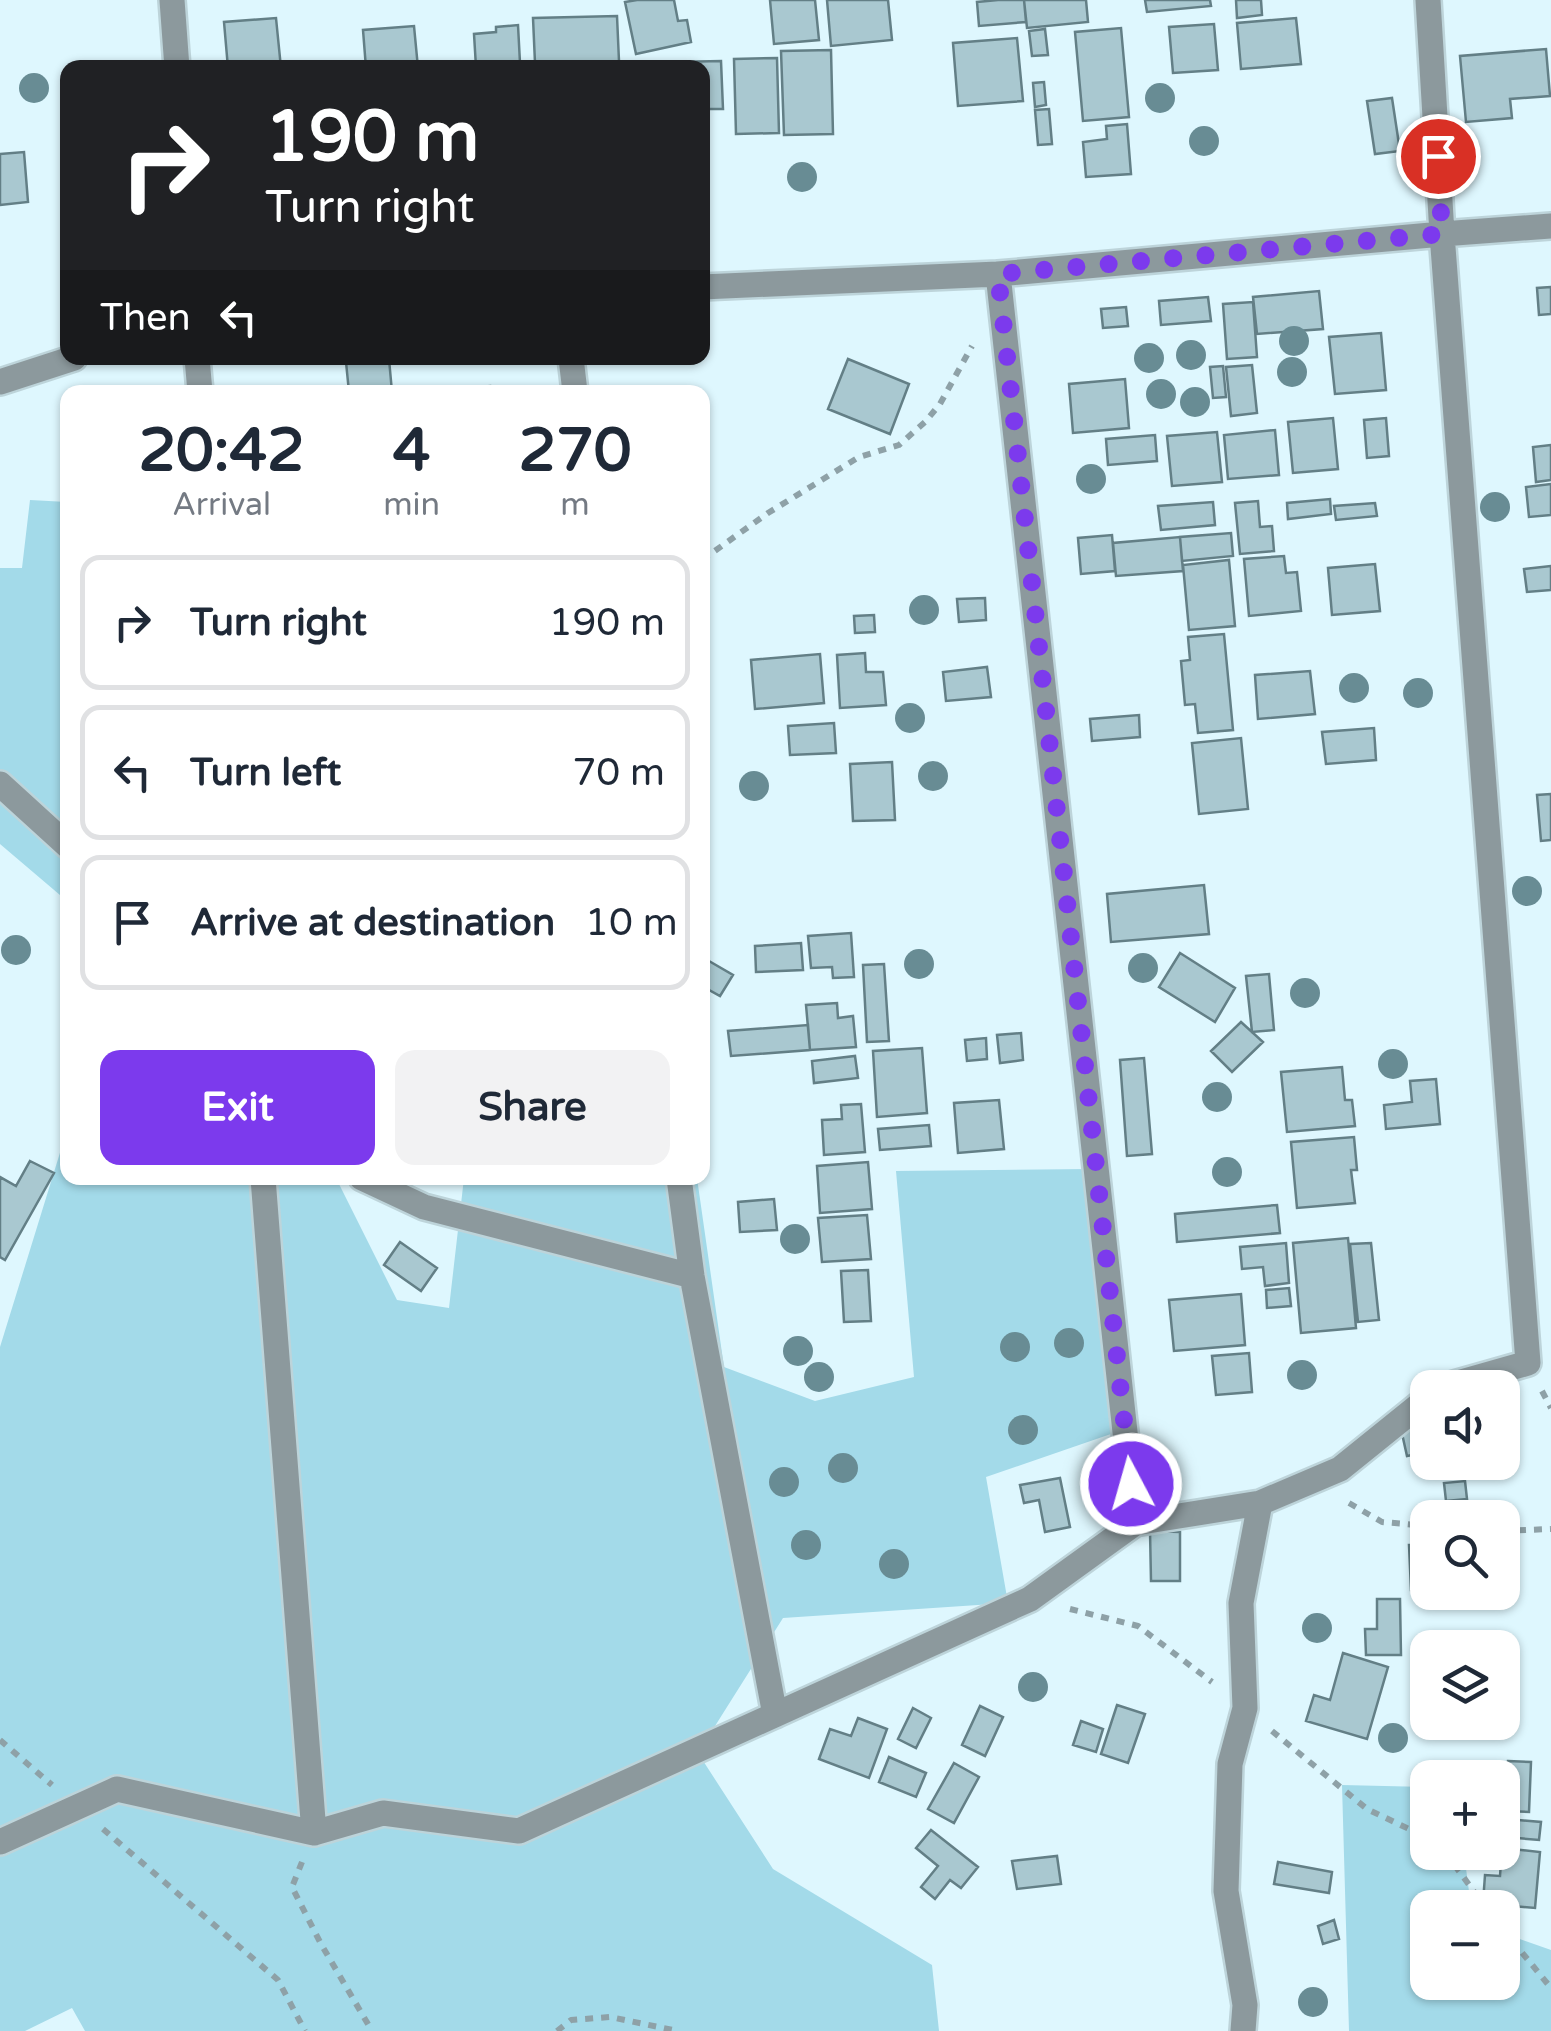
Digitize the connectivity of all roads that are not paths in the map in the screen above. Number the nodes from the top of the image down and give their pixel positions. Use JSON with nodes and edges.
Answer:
{"nodes":[{"id":1,"x":172,"y":0,"type":"edge"},
{"id":2,"x":1428,"y":0,"type":"edge"},
{"id":3,"x":176,"y":60,"type":"edge"},
{"id":4,"x":1551,"y":226,"type":"edge"},
{"id":5,"x":1442,"y":234,"type":"junction"},
{"id":6,"x":998,"y":274,"type":"junction"},
{"id":7,"x":710,"y":287,"type":"edge"},
{"id":8,"x":60,"y":363,"type":"edge"},
{"id":9,"x":0,"y":382,"type":"edge"},
{"id":10,"x":0,"y":784,"type":"edge"},
{"id":11,"x":60,"y":839,"type":"edge"},
{"id":12,"x":264,"y":1185,"type":"edge"},
{"id":13,"x":377,"y":1185,"type":"edge"},
{"id":14,"x":680,"y":1185,"type":"edge"},
{"id":15,"x":692,"y":1276,"type":"junction"},
{"id":16,"x":1503,"y":1370,"type":"edge"},
{"id":17,"x":1410,"y":1413,"type":"edge"},
{"id":18,"x":1260,"y":1503,"type":"junction"},
{"id":19,"x":1135,"y":1523,"type":"junction"},
{"id":20,"x":775,"y":1714,"type":"junction"},
{"id":21,"x":314,"y":1832,"type":"junction"},
{"id":22,"x":0,"y":1842,"type":"edge"},
{"id":23,"x":1243,"y":2031,"type":"edge"}],
"edges":[{"from":1,"to":3,"type":"street"},
{"from":2,"to":5,"type":"street"},
{"from":4,"to":5,"type":"street"},
{"from":5,"to":6,"type":"street"},
{"from":5,"to":16,"type":"street"},
{"from":6,"to":7,"type":"street"},
{"from":6,"to":19,"type":"street"},
{"from":8,"to":9,"type":"street"},
{"from":10,"to":11,"type":"street"},
{"from":12,"to":21,"type":"street"},
{"from":13,"to":15,"type":"street"},
{"from":14,"to":15,"type":"street"},
{"from":15,"to":20,"type":"street"},
{"from":17,"to":18,"type":"street"},
{"from":18,"to":19,"type":"street"},
{"from":18,"to":23,"type":"street"},
{"from":19,"to":20,"type":"street"},
{"from":20,"to":21,"type":"street"},
{"from":21,"to":22,"type":"street"}]}
